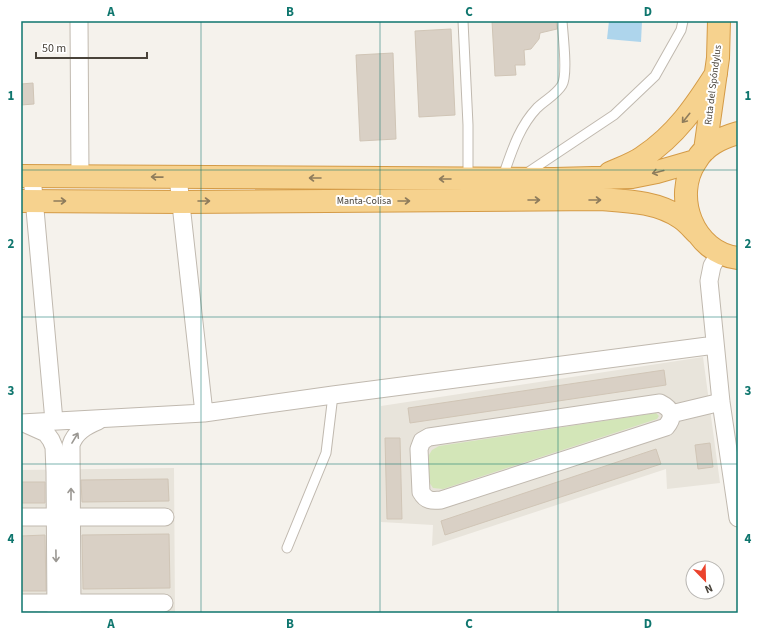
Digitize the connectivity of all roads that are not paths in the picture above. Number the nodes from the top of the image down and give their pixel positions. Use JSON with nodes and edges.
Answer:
{"nodes":[{"id":1,"x":79,"y":21,"type":"edge"},
{"id":2,"x":463,"y":21,"type":"edge"},
{"id":3,"x":562,"y":21,"type":"edge"},
{"id":4,"x":683,"y":21,"type":"edge"},
{"id":5,"x":719,"y":21,"type":"edge"},
{"id":6,"x":716,"y":74,"type":"junction"},
{"id":7,"x":738,"y":132,"type":"edge"},
{"id":8,"x":700,"y":155,"type":"junction"},
{"id":9,"x":26,"y":176,"type":"edge"},
{"id":10,"x":80,"y":176,"type":"junction"},
{"id":11,"x":178,"y":177,"type":"junction"},
{"id":12,"x":600,"y":178,"type":"junction"},
{"id":13,"x":468,"y":179,"type":"junction"},
{"id":14,"x":509,"y":179,"type":"junction"},
{"id":15,"x":27,"y":201,"type":"edge"},
{"id":16,"x":181,"y":202,"type":"junction"},
{"id":17,"x":697,"y":233,"type":"junction"},
{"id":18,"x":729,"y":255,"type":"edge"},
{"id":19,"x":715,"y":345,"type":"junction"},
{"id":20,"x":333,"y":395,"type":"junction"},
{"id":21,"x":721,"y":402,"type":"junction"},
{"id":22,"x":204,"y":413,"type":"junction"},
{"id":23,"x":671,"y":414,"type":"junction"},
{"id":24,"x":102,"y":419,"type":"junction"},
{"id":25,"x":54,"y":421,"type":"junction"},
{"id":26,"x":22,"y":422,"type":"edge"},
{"id":27,"x":63,"y":461,"type":"junction"},
{"id":28,"x":734,"y":465,"type":"edge"},
{"id":29,"x":21,"y":517,"type":"edge"},
{"id":30,"x":63,"y":517,"type":"junction"},
{"id":31,"x":165,"y":517,"type":"dead end"},
{"id":32,"x":738,"y":518,"type":"edge"},
{"id":33,"x":287,"y":548,"type":"dead end"},
{"id":34,"x":21,"y":603,"type":"edge"},
{"id":35,"x":164,"y":603,"type":"dead end"},
{"id":36,"x":64,"y":608,"type":"edge"}],
"edges":[{"from":1,"to":10,"type":"street"},
{"from":2,"to":13,"type":"lane"},
{"from":3,"to":14,"type":"lane"},
{"from":4,"to":14,"type":"lane"},
{"from":5,"to":6,"type":"highway","name":"Ruta del Spóndylus"},
{"from":6,"to":8,"type":"highway","name":"Ruta del Spóndylus"},
{"from":6,"to":12,"type":"highway","one_way":true},
{"from":7,"to":8,"type":"highway"},
{"from":8,"to":12,"type":"highway","one_way":true},
{"from":8,"to":17,"type":"highway","name":"Ruta del Spóndylus"},
{"from":9,"to":10,"type":"highway"},
{"from":9,"to":15,"type":"street"},
{"from":11,"to":10,"type":"highway","one_way":true},
{"from":13,"to":11,"type":"highway","one_way":true},
{"from":11,"to":16,"type":"street"},
{"from":12,"to":14,"type":"highway"},
{"from":13,"to":14,"type":"highway"},
{"from":15,"to":16,"type":"highway","name":"Manta-Colisa","one_way":true},
{"from":15,"to":25,"type":"street"},
{"from":16,"to":17,"type":"highway","name":"Manta-Colisa","one_way":true},
{"from":16,"to":22,"type":"street"},
{"from":17,"to":18,"type":"highway","name":"Manta-Colisa"},
{"from":18,"to":19,"type":"street"},
{"from":19,"to":20,"type":"street"},
{"from":19,"to":21,"type":"street"},
{"from":20,"to":22,"type":"street"},
{"from":20,"to":33,"type":"lane"},
{"from":21,"to":23,"type":"street"},
{"from":21,"to":28,"type":"street"},
{"from":22,"to":24,"type":"street"},
{"from":23,"to":23,"type":"street"},
{"from":24,"to":25,"type":"street"},
{"from":27,"to":24,"type":"street","one_way":true},
{"from":25,"to":26,"type":"street"},
{"from":26,"to":27,"type":"street"},
{"from":27,"to":30,"type":"street"},
{"from":28,"to":32,"type":"street"},
{"from":29,"to":30,"type":"street"},
{"from":30,"to":31,"type":"street"},
{"from":30,"to":36,"type":"street"},
{"from":34,"to":36,"type":"street"},
{"from":35,"to":36,"type":"street"}]}
